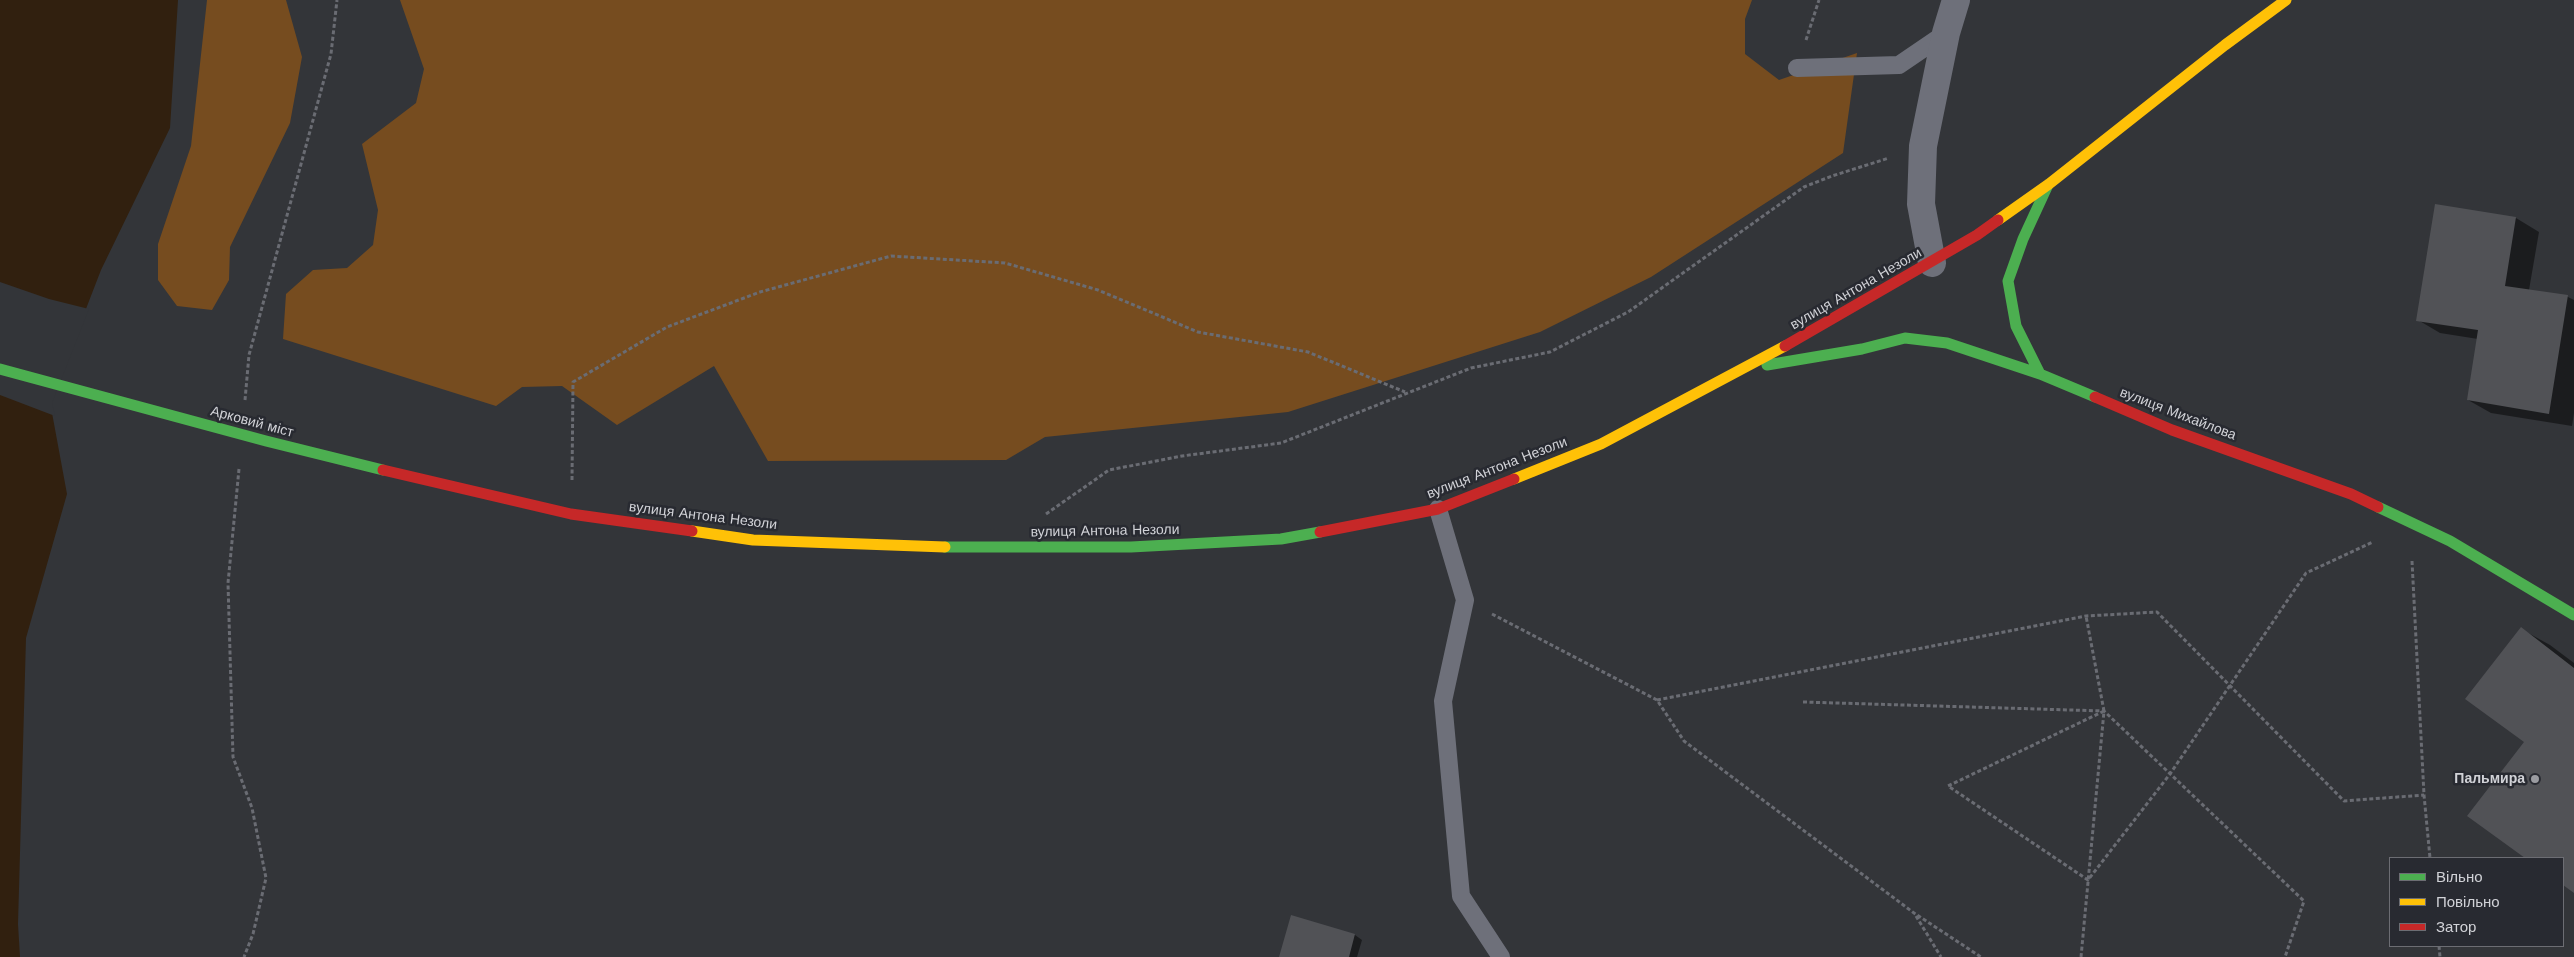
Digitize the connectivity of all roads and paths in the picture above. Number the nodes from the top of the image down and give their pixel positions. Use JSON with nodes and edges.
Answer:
{"nodes":[{"id":1,"x":337,"y":0,"type":"edge"},
{"id":2,"x":1819,"y":0,"type":"edge"},
{"id":3,"x":1956,"y":0,"type":"edge"},
{"id":4,"x":2286,"y":0,"type":"edge"},
{"id":5,"x":1946,"y":33,"type":"junction"},
{"id":6,"x":1797,"y":68,"type":"joint"},
{"id":7,"x":1923,"y":146,"type":"junction"},
{"id":8,"x":2049,"y":184,"type":"junction"},
{"id":9,"x":1932,"y":263,"type":"junction"},
{"id":10,"x":1748,"y":368,"type":"junction"},
{"id":11,"x":0,"y":370,"type":"edge"},
{"id":12,"x":2040,"y":374,"type":"junction"},
{"id":13,"x":1406,"y":393,"type":"junction"},
{"id":14,"x":244,"y":404,"type":"dead end"},
{"id":15,"x":239,"y":464,"type":"dead end"},
{"id":16,"x":499,"y":498,"type":"joint"},
{"id":17,"x":1438,"y":509,"type":"junction"},
{"id":18,"x":571,"y":514,"type":"junction"},
{"id":19,"x":1045,"y":515,"type":"dead end"},
{"id":20,"x":2380,"y":541,"type":"dead end"},
{"id":21,"x":2411,"y":553,"type":"dead end"},
{"id":22,"x":1465,"y":600,"type":"junction"},
{"id":23,"x":2574,"y":615,"type":"edge"},
{"id":24,"x":2086,"y":616,"type":"junction"},
{"id":25,"x":2230,"y":686,"type":"junction"},
{"id":26,"x":1657,"y":700,"type":"junction"},
{"id":27,"x":1803,"y":702,"type":"dead end"},
{"id":28,"x":2104,"y":711,"type":"junction"},
{"id":29,"x":2170,"y":774,"type":"junction"},
{"id":30,"x":2424,"y":795,"type":"junction"},
{"id":31,"x":2430,"y":857,"type":"edge"},
{"id":32,"x":2088,"y":880,"type":"junction"},
{"id":33,"x":1914,"y":913,"type":"junction"},
{"id":34,"x":244,"y":957,"type":"edge"},
{"id":35,"x":1501,"y":957,"type":"edge"},
{"id":36,"x":1941,"y":957,"type":"edge"},
{"id":37,"x":1981,"y":957,"type":"edge"},
{"id":38,"x":2081,"y":957,"type":"edge"},
{"id":39,"x":2286,"y":957,"type":"edge"}],
"edges":[{"from":1,"to":14,"type":"path"},
{"from":2,"to":6,"type":"path"},
{"from":3,"to":5,"type":"street"},
{"from":4,"to":8,"type":"main road","name":"вулиця Антона Незоли"},
{"from":5,"to":6,"type":"lane"},
{"from":5,"to":7,"type":"street"},
{"from":7,"to":9,"type":"street"},
{"from":7,"to":13,"type":"path"},
{"from":8,"to":9,"type":"main road","name":"вулиця Антона Незоли"},
{"from":8,"to":12,"type":"main road"},
{"from":9,"to":10,"type":"main road","name":"вулиця Антона Незоли"},
{"from":10,"to":12,"type":"main road","name":"вулиця Михайлова"},
{"from":10,"to":17,"type":"main road","name":"вулиця Антона Незоли"},
{"from":11,"to":16,"type":"main road","name":"Арковий міст"},
{"from":12,"to":23,"type":"main road","name":"вулиця Михайлова"},
{"from":13,"to":18,"type":"path"},
{"from":13,"to":19,"type":"path"},
{"from":15,"to":34,"type":"path"},
{"from":16,"to":18,"type":"main road","name":"вулиця Антона Незоли"},
{"from":17,"to":18,"type":"main road","name":"вулиця Антона Незоли"},
{"from":17,"to":22,"type":"lane"},
{"from":20,"to":25,"type":"path"},
{"from":21,"to":30,"type":"path"},
{"from":22,"to":26,"type":"path"},
{"from":22,"to":35,"type":"lane"},
{"from":24,"to":25,"type":"path"},
{"from":24,"to":26,"type":"path"},
{"from":24,"to":28,"type":"path"},
{"from":25,"to":29,"type":"path"},
{"from":25,"to":30,"type":"path"},
{"from":26,"to":33,"type":"path"},
{"from":27,"to":28,"type":"path"},
{"from":28,"to":29,"type":"path"},
{"from":28,"to":32,"type":"path"},
{"from":28,"to":32,"type":"path"},
{"from":29,"to":32,"type":"path"},
{"from":29,"to":39,"type":"path"},
{"from":30,"to":31,"type":"path"},
{"from":32,"to":38,"type":"path"},
{"from":33,"to":36,"type":"path"},
{"from":33,"to":37,"type":"path"}]}
